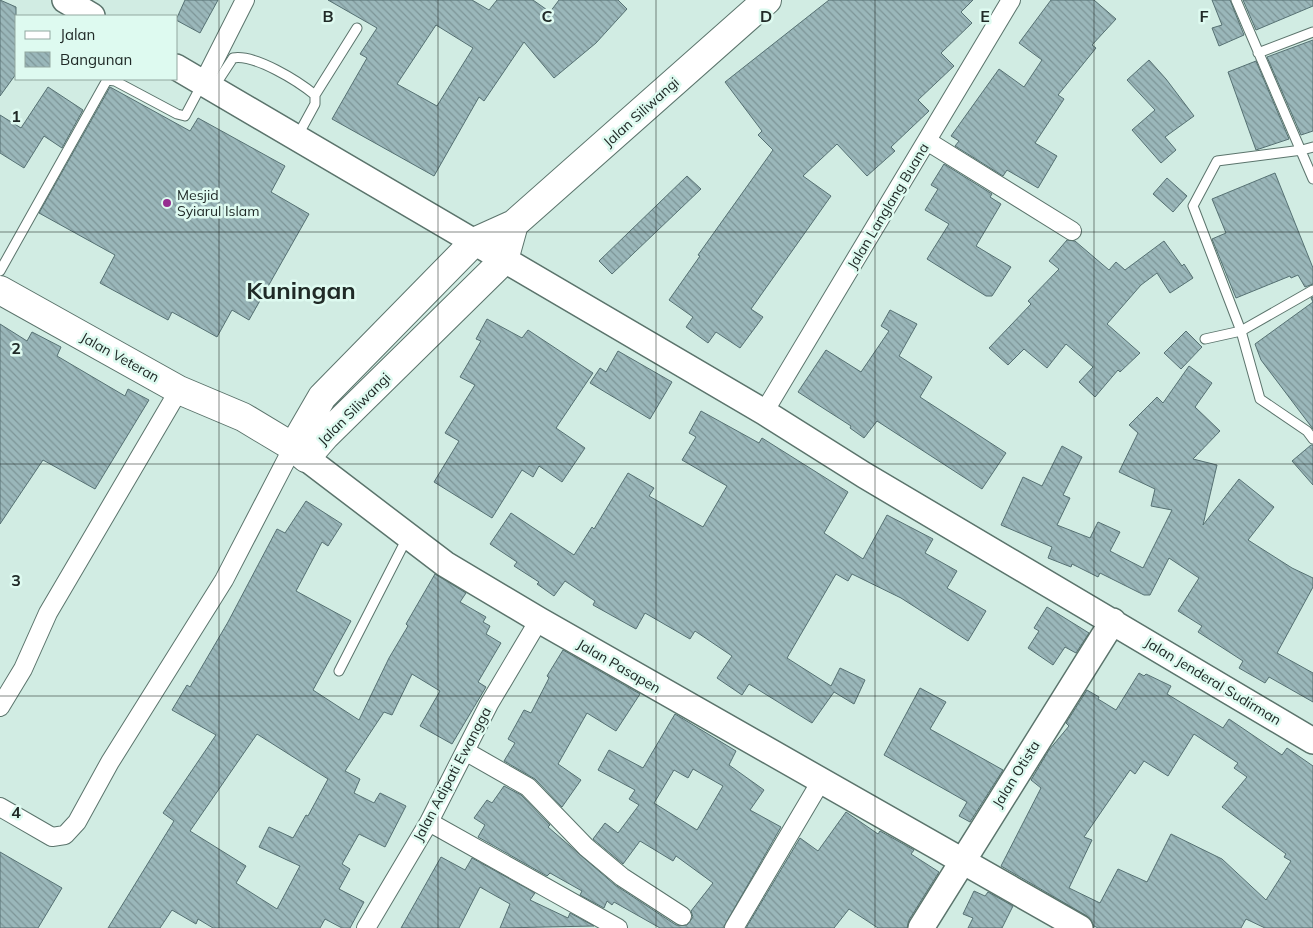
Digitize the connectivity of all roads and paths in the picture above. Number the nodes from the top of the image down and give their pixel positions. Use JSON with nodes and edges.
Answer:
{"nodes":[{"id":1,"x":65,"y":0,"type":"edge"},
{"id":2,"x":245,"y":0,"type":"edge"},
{"id":3,"x":768,"y":0,"type":"edge"},
{"id":4,"x":1011,"y":0,"type":"edge"},
{"id":5,"x":1236,"y":0,"type":"edge"},
{"id":6,"x":90,"y":15,"type":"edge"},
{"id":7,"x":357,"y":28,"type":"dead end"},
{"id":8,"x":1313,"y":32,"type":"edge"},
{"id":9,"x":1258,"y":53,"type":"junction"},
{"id":10,"x":178,"y":68,"type":"edge"},
{"id":11,"x":208,"y":86,"type":"junction"},
{"id":12,"x":316,"y":95,"type":"junction"},
{"id":13,"x":296,"y":138,"type":"junction"},
{"id":14,"x":927,"y":141,"type":"junction"},
{"id":15,"x":1313,"y":146,"type":"edge"},
{"id":16,"x":1302,"y":150,"type":"junction"},
{"id":17,"x":1313,"y":179,"type":"edge"},
{"id":18,"x":514,"y":224,"type":"junction"},
{"id":19,"x":1072,"y":231,"type":"dead end"},
{"id":20,"x":474,"y":242,"type":"junction"},
{"id":21,"x":504,"y":260,"type":"junction"},
{"id":22,"x":0,"y":271,"type":"edge"},
{"id":23,"x":0,"y":290,"type":"edge"},
{"id":24,"x":1313,"y":290,"type":"edge"},
{"id":25,"x":1241,"y":331,"type":"junction"},
{"id":26,"x":1209,"y":338,"type":"dead end"},
{"id":27,"x":179,"y":390,"type":"junction"},
{"id":28,"x":764,"y":412,"type":"junction"},
{"id":29,"x":1313,"y":439,"type":"edge"},
{"id":30,"x":299,"y":452,"type":"junction"},
{"id":31,"x":408,"y":536,"type":"junction"},
{"id":32,"x":539,"y":620,"type":"junction"},
{"id":33,"x":1113,"y":621,"type":"junction"},
{"id":34,"x":340,"y":671,"type":"dead end"},
{"id":35,"x":0,"y":707,"type":"edge"},
{"id":36,"x":1313,"y":741,"type":"edge"},
{"id":37,"x":465,"y":751,"type":"junction"},
{"id":38,"x":821,"y":781,"type":"junction"},
{"id":39,"x":0,"y":807,"type":"edge"},
{"id":40,"x":429,"y":822,"type":"junction"},
{"id":41,"x":962,"y":861,"type":"junction"},
{"id":42,"x":682,"y":916,"type":"dead end"},
{"id":43,"x":366,"y":928,"type":"edge"},
{"id":44,"x":618,"y":928,"type":"edge"},
{"id":45,"x":734,"y":928,"type":"edge"},
{"id":46,"x":920,"y":928,"type":"edge"},
{"id":47,"x":1080,"y":928,"type":"edge"}],
"edges":[{"from":1,"to":6,"type":"main road"},
{"from":2,"to":11,"type":"street"},
{"from":3,"to":18,"type":"main road","name":"Jalan Siliwangi"},
{"from":4,"to":14,"type":"street","name":"Jalan Langlang Buana"},
{"from":5,"to":9,"type":"lane"},
{"from":7,"to":12,"type":"lane"},
{"from":8,"to":9,"type":"lane"},
{"from":9,"to":16,"type":"lane"},
{"from":10,"to":11,"type":"main road","name":"Jalan Jenderal Sudirman"},
{"from":11,"to":12,"type":"lane"},
{"from":11,"to":13,"type":"main road","name":"Jalan Jenderal Sudirman"},
{"from":11,"to":22,"type":"lane"},
{"from":12,"to":13,"type":"lane"},
{"from":13,"to":20,"type":"main road","name":"Jalan Jenderal Sudirman"},
{"from":14,"to":19,"type":"street"},
{"from":14,"to":28,"type":"street","name":"Jalan Langlang Buana"},
{"from":15,"to":16,"type":"lane"},
{"from":16,"to":17,"type":"lane"},
{"from":16,"to":25,"type":"lane"},
{"from":18,"to":20,"type":"main road","name":"Jalan Siliwangi"},
{"from":18,"to":21,"type":"main road","name":"Jalan Siliwangi"},
{"from":20,"to":21,"type":"main road","name":"Jalan Jenderal Sudirman"},
{"from":20,"to":30,"type":"main road","name":"Jalan Siliwangi"},
{"from":21,"to":28,"type":"main road","name":"Jalan Jenderal Sudirman"},
{"from":21,"to":30,"type":"main road","name":"Jalan Siliwangi"},
{"from":23,"to":27,"type":"main road","name":"Jalan Veteran"},
{"from":24,"to":25,"type":"lane"},
{"from":25,"to":26,"type":"lane"},
{"from":25,"to":29,"type":"lane"},
{"from":27,"to":30,"type":"main road","name":"Jalan Veteran"},
{"from":27,"to":35,"type":"street"},
{"from":28,"to":33,"type":"main road","name":"Jalan Jenderal Sudirman"},
{"from":30,"to":31,"type":"main road","name":"Jalan Pasapen"},
{"from":30,"to":39,"type":"street"},
{"from":31,"to":32,"type":"main road","name":"Jalan Pasapen"},
{"from":31,"to":34,"type":"lane"},
{"from":32,"to":37,"type":"street","name":"Jalan Adipati Ewangga"},
{"from":32,"to":38,"type":"main road","name":"Jalan Pasapen"},
{"from":33,"to":36,"type":"main road","name":"Jalan Jenderal Sudirman"},
{"from":33,"to":41,"type":"main road","name":"Jalan Otista"},
{"from":37,"to":40,"type":"street","name":"Jalan Adipati Ewangga"},
{"from":37,"to":42,"type":"street"},
{"from":38,"to":41,"type":"main road","name":"Jalan Pasapen"},
{"from":38,"to":45,"type":"street"},
{"from":40,"to":43,"type":"street","name":"Jalan Adipati Ewangga"},
{"from":40,"to":44,"type":"street"},
{"from":41,"to":46,"type":"main road","name":"Jalan Otista"},
{"from":41,"to":47,"type":"main road","name":"Jalan Pasapen"}]}
